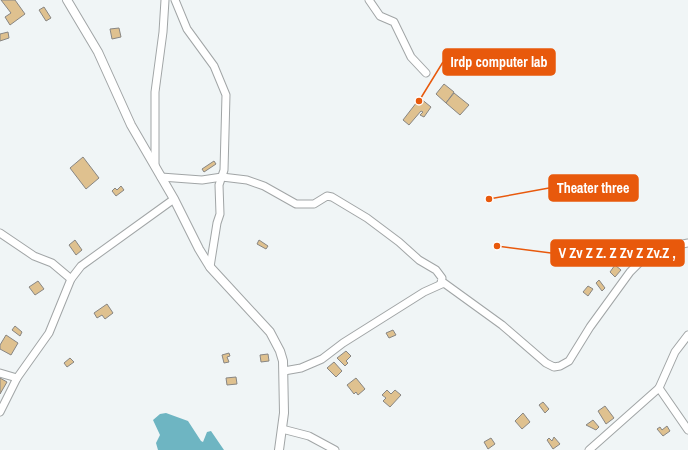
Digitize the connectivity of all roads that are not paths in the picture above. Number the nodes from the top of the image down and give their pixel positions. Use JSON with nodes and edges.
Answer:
{"nodes":[{"id":1,"x":67,"y":0,"type":"edge"},
{"id":2,"x":165,"y":0,"type":"edge"},
{"id":3,"x":369,"y":0,"type":"edge"},
{"id":4,"x":177,"y":1,"type":"edge"},
{"id":5,"x":426,"y":73,"type":"dead end"},
{"id":6,"x":155,"y":166,"type":"junction"},
{"id":7,"x":161,"y":177,"type":"junction"},
{"id":8,"x":222,"y":177,"type":"junction"},
{"id":9,"x":174,"y":199,"type":"junction"},
{"id":10,"x":0,"y":234,"type":"edge"},
{"id":11,"x":688,"y":243,"type":"edge"},
{"id":12,"x":210,"y":267,"type":"junction"},
{"id":13,"x":70,"y":279,"type":"junction"},
{"id":14,"x":441,"y":283,"type":"junction"},
{"id":15,"x":688,"y":335,"type":"edge"},
{"id":16,"x":284,"y":371,"type":"junction"},
{"id":17,"x":0,"y":373,"type":"edge"},
{"id":18,"x":17,"y":378,"type":"junction"},
{"id":19,"x":659,"y":388,"type":"junction"},
{"id":20,"x":0,"y":412,"type":"edge"},
{"id":21,"x":688,"y":416,"type":"edge"},
{"id":22,"x":682,"y":421,"type":"junction"},
{"id":23,"x":282,"y":430,"type":"junction"},
{"id":24,"x":688,"y":430,"type":"edge"},
{"id":25,"x":279,"y":450,"type":"edge"},
{"id":26,"x":336,"y":450,"type":"edge"},
{"id":27,"x":589,"y":450,"type":"edge"}],
"edges":[{"from":1,"to":6,"type":"street"},
{"from":2,"to":6,"type":"street"},
{"from":3,"to":5,"type":"street"},
{"from":4,"to":8,"type":"street"},
{"from":6,"to":7,"type":"street"},
{"from":7,"to":8,"type":"street"},
{"from":7,"to":9,"type":"street"},
{"from":8,"to":12,"type":"street"},
{"from":8,"to":14,"type":"street"},
{"from":9,"to":12,"type":"street"},
{"from":9,"to":13,"type":"street"},
{"from":10,"to":13,"type":"street"},
{"from":11,"to":14,"type":"street"},
{"from":12,"to":16,"type":"street"},
{"from":13,"to":18,"type":"street"},
{"from":14,"to":16,"type":"street"},
{"from":15,"to":19,"type":"street"},
{"from":16,"to":23,"type":"street"},
{"from":17,"to":18,"type":"street"},
{"from":18,"to":20,"type":"street"},
{"from":19,"to":22,"type":"street"},
{"from":19,"to":27,"type":"street"},
{"from":21,"to":22,"type":"street"},
{"from":22,"to":24,"type":"street"},
{"from":23,"to":25,"type":"street"},
{"from":23,"to":26,"type":"street"}]}
